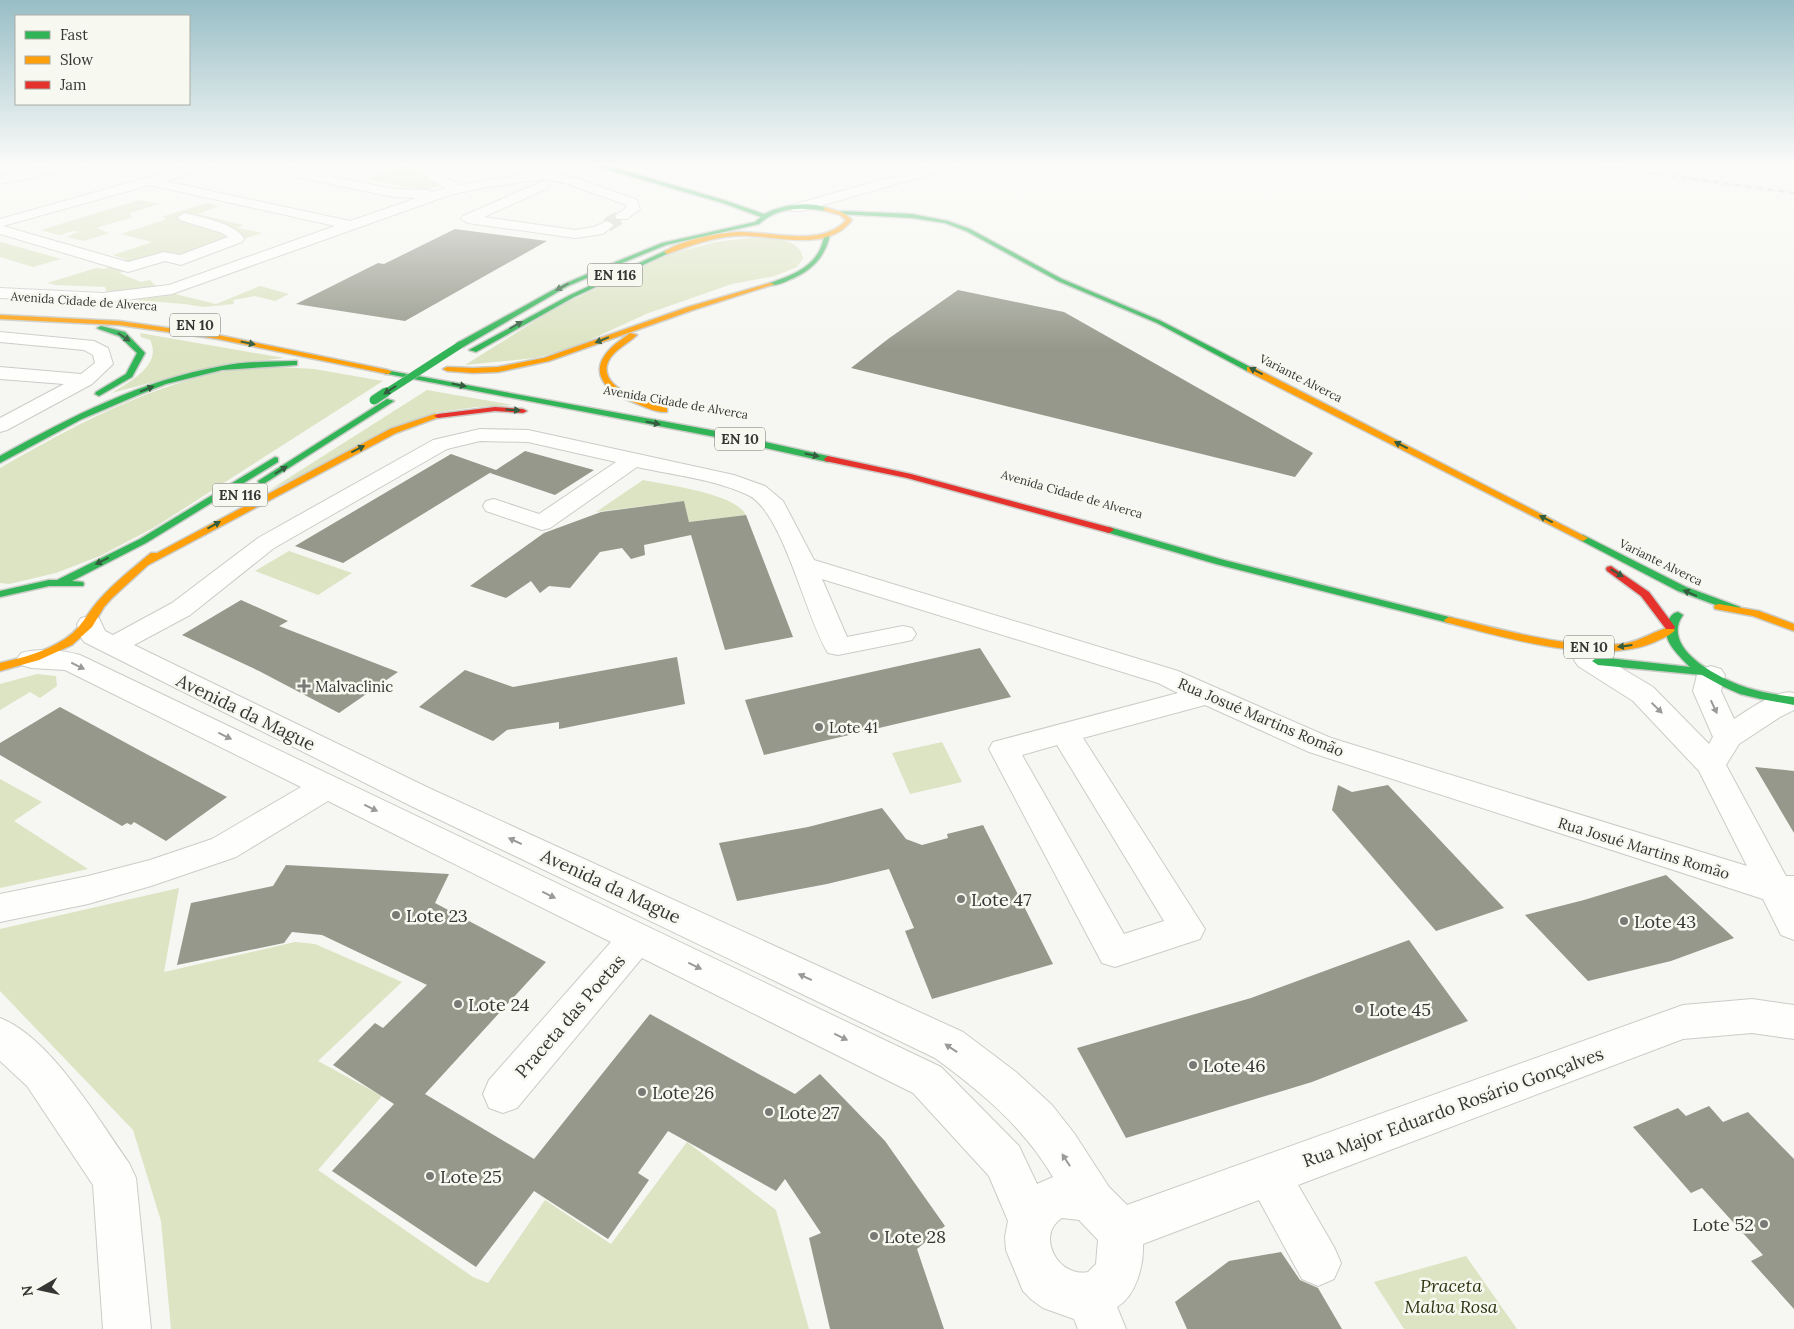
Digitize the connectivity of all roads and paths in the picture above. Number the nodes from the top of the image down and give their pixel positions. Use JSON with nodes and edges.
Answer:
{"nodes":[{"id":1,"x":212,"y":225,"type":"edge"},
{"id":2,"x":347,"y":225,"type":"edge"},
{"id":3,"x":511,"y":225,"type":"edge"},
{"id":4,"x":607,"y":225,"type":"tunnel mouth"},
{"id":5,"x":740,"y":225,"type":"edge"},
{"id":6,"x":761,"y":225,"type":"edge"},
{"id":7,"x":847,"y":225,"type":"edge"},
{"id":8,"x":935,"y":225,"type":"edge"},
{"id":9,"x":954,"y":225,"type":"edge"},
{"id":10,"x":352,"y":226,"type":"joint"},
{"id":11,"x":0,"y":230,"type":"edge"},
{"id":12,"x":769,"y":234,"type":"junction"},
{"id":13,"x":827,"y":235,"type":"junction"},
{"id":14,"x":792,"y":237,"type":"junction"},
{"id":15,"x":91,"y":242,"type":"dead end"},
{"id":16,"x":67,"y":249,"type":"junction"},
{"id":17,"x":126,"y":251,"type":"dead end"},
{"id":18,"x":816,"y":258,"type":"junction"},
{"id":19,"x":101,"y":259,"type":"junction"},
{"id":20,"x":0,"y":293,"type":"edge"},
{"id":21,"x":0,"y":308,"type":"edge"},
{"id":22,"x":0,"y":317,"type":"edge"},
{"id":23,"x":78,"y":322,"type":"junction"},
{"id":24,"x":648,"y":323,"type":"junction"},
{"id":25,"x":0,"y":337,"type":"edge"},
{"id":26,"x":398,"y":362,"type":"junction"},
{"id":27,"x":371,"y":369,"type":"junction"},
{"id":28,"x":0,"y":373,"type":"edge"},
{"id":29,"x":85,"y":380,"type":"junction"},
{"id":30,"x":626,"y":418,"type":"junction"},
{"id":31,"x":712,"y":421,"type":"dead end"},
{"id":32,"x":5,"y":422,"type":"edge"},
{"id":33,"x":730,"y":425,"type":"dead end"},
{"id":34,"x":0,"y":450,"type":"edge"},
{"id":35,"x":634,"y":459,"type":"junction"},
{"id":36,"x":0,"y":460,"type":"edge"},
{"id":37,"x":1404,"y":460,"type":"dead end"},
{"id":38,"x":239,"y":496,"type":"dead end"},
{"id":39,"x":494,"y":506,"type":"dead end"},
{"id":40,"x":209,"y":516,"type":"dead end"},
{"id":41,"x":1112,"y":518,"type":"dead end"},
{"id":42,"x":1599,"y":562,"type":"dead end"},
{"id":43,"x":141,"y":565,"type":"junction"},
{"id":44,"x":804,"y":565,"type":"junction"},
{"id":45,"x":62,"y":582,"type":"junction"},
{"id":46,"x":0,"y":588,"type":"edge"},
{"id":47,"x":19,"y":588,"type":"junction"},
{"id":48,"x":0,"y":594,"type":"edge"},
{"id":49,"x":1392,"y":604,"type":"junction"},
{"id":50,"x":1736,"y":609,"type":"junction"},
{"id":51,"x":102,"y":624,"type":"junction"},
{"id":52,"x":1793,"y":627,"type":"edge"},
{"id":53,"x":1670,"y":628,"type":"junction"},
{"id":54,"x":903,"y":634,"type":"dead end"},
{"id":55,"x":1506,"y":634,"type":"junction"},
{"id":56,"x":31,"y":659,"type":"junction"},
{"id":57,"x":1588,"y":660,"type":"junction"},
{"id":58,"x":0,"y":668,"type":"edge"},
{"id":59,"x":1708,"y":674,"type":"junction"},
{"id":60,"x":1205,"y":695,"type":"junction"},
{"id":61,"x":1791,"y":701,"type":"edge"},
{"id":62,"x":1065,"y":733,"type":"junction"},
{"id":63,"x":1728,"y":737,"type":"junction"},
{"id":64,"x":1711,"y":765,"type":"junction"},
{"id":65,"x":328,"y":786,"type":"junction"},
{"id":66,"x":1785,"y":890,"type":"edge"},
{"id":67,"x":0,"y":908,"type":"edge"},
{"id":68,"x":1794,"y":924,"type":"edge"},
{"id":69,"x":637,"y":938,"type":"junction"},
{"id":70,"x":1794,"y":1022,"type":"edge"},
{"id":71,"x":0,"y":1036,"type":"edge"},
{"id":72,"x":503,"y":1094,"type":"dead end"},
{"id":73,"x":1269,"y":1176,"type":"junction"},
{"id":74,"x":1105,"y":1216,"type":"junction"},
{"id":75,"x":1030,"y":1219,"type":"junction"},
{"id":76,"x":1318,"y":1263,"type":"dead end"},
{"id":77,"x":1096,"y":1312,"type":"edge"},
{"id":78,"x":127,"y":1329,"type":"edge"}],
"edges":[{"from":1,"to":19,"type":"street"},
{"from":2,"to":10,"type":"street"},
{"from":3,"to":4,"type":"street"},
{"from":5,"to":45,"type":"main road","number":"EN 116","one_way":true,"bridge":true},
{"from":6,"to":12,"type":"main road"},
{"from":7,"to":13,"type":"main road","number":"EN 116"},
{"from":8,"to":37,"type":"main road","name":"Variante Alverca"},
{"from":50,"to":9,"type":"main road","name":"Variante Alverca","one_way":true},
{"from":10,"to":20,"type":"street"},
{"from":11,"to":16,"type":"street"},
{"from":12,"to":14,"type":"main road","number":"EN 116"},
{"from":38,"to":12,"type":"main road","number":"EN 116","one_way":true},
{"from":13,"to":14,"type":"main road","number":"EN 116"},
{"from":13,"to":18,"type":"main road"},
{"from":14,"to":18,"type":"main road"},
{"from":15,"to":16,"type":"street"},
{"from":16,"to":19,"type":"street"},
{"from":17,"to":19,"type":"street"},
{"from":18,"to":24,"type":"main road"},
{"from":21,"to":26,"type":"main road","name":"Avenida Cidade de Alverca","number":"EN 10"},
{"from":22,"to":23,"type":"main road","name":"Avenida Cidade de Alverca","number":"EN 10"},
{"from":23,"to":27,"type":"main road","name":"Avenida Cidade de Alverca","number":"EN 10","one_way":true},
{"from":23,"to":34,"type":"main road","one_way":true},
{"from":24,"to":26,"type":"main road","one_way":true},
{"from":24,"to":26,"type":"main road","name":"Avenida Cidade de Alverca","number":"EN 10"},
{"from":25,"to":29,"type":"street"},
{"from":27,"to":30,"type":"main road","name":"Avenida Cidade de Alverca","number":"EN 10","one_way":true},
{"from":36,"to":27,"type":"main road","one_way":true},
{"from":28,"to":29,"type":"street"},
{"from":29,"to":32,"type":"street"},
{"from":43,"to":30,"type":"main road","one_way":true},
{"from":30,"to":49,"type":"main road","name":"Avenida Cidade de Alverca","number":"EN 10","one_way":true},
{"from":31,"to":33,"type":"main road","name":"Avenida Cidade de Alverca","number":"EN 10"},
{"from":35,"to":39,"type":"street"},
{"from":35,"to":44,"type":"street"},
{"from":35,"to":51,"type":"street"},
{"from":40,"to":43,"type":"main road","number":"EN 116"},
{"from":41,"to":49,"type":"main road","name":"Avenida Cidade de Alverca","number":"EN 10"},
{"from":42,"to":53,"type":"main road","name":"Variante Alverca","one_way":true},
{"from":43,"to":51,"type":"main road","number":"EN 116"},
{"from":44,"to":54,"type":"street"},
{"from":44,"to":60,"type":"street","name":"Rua Josué Martins Romão"},
{"from":45,"to":47,"type":"main road"},
{"from":45,"to":51,"type":"main road"},
{"from":46,"to":47,"type":"main road"},
{"from":47,"to":48,"type":"main road"},
{"from":49,"to":55,"type":"main road","name":"Avenida Cidade de Alverca","number":"EN 10"},
{"from":50,"to":52,"type":"main road","number":"EN 10"},
{"from":50,"to":53,"type":"main road","number":"EN 10"},
{"from":51,"to":56,"type":"main road"},
{"from":74,"to":51,"type":"street","name":"Avenida da Mague","one_way":true},
{"from":53,"to":55,"type":"main road","name":"Avenida Cidade de Alverca","number":"EN 10","one_way":true},
{"from":53,"to":59,"type":"main road","number":"EN 10"},
{"from":55,"to":57,"type":"main road","name":"Avenida Cidade de Alverca","number":"EN 10"},
{"from":56,"to":58,"type":"main road"},
{"from":56,"to":65,"type":"street","name":"Avenida da Mague","one_way":true},
{"from":57,"to":59,"type":"main road","name":"Avenida Cidade de Alverca","number":"EN 10"},
{"from":57,"to":64,"type":"street","one_way":true},
{"from":59,"to":61,"type":"main road","number":"EN 10"},
{"from":59,"to":63,"type":"street","one_way":true},
{"from":60,"to":62,"type":"street"},
{"from":60,"to":66,"type":"street","name":"Rua Josué Martins Romão"},
{"from":61,"to":63,"type":"street"},
{"from":62,"to":62,"type":"street"},
{"from":63,"to":64,"type":"street"},
{"from":64,"to":66,"type":"street"},
{"from":65,"to":67,"type":"street"},
{"from":65,"to":69,"type":"street","name":"Avenida da Mague","one_way":true},
{"from":66,"to":68,"type":"street"},
{"from":69,"to":72,"type":"street","name":"Praceta das Poetas"},
{"from":69,"to":75,"type":"street","name":"Avenida da Mague","one_way":true},
{"from":70,"to":73,"type":"street","name":"Rua Major Eduardo Rosário Gonçalves"},
{"from":71,"to":78,"type":"street"},
{"from":73,"to":74,"type":"street","name":"Rua Major Eduardo Rosário Gonçalves"},
{"from":73,"to":76,"type":"street"},
{"from":74,"to":75,"type":"street"},
{"from":74,"to":77,"type":"street"},
{"from":75,"to":77,"type":"street"}]}
